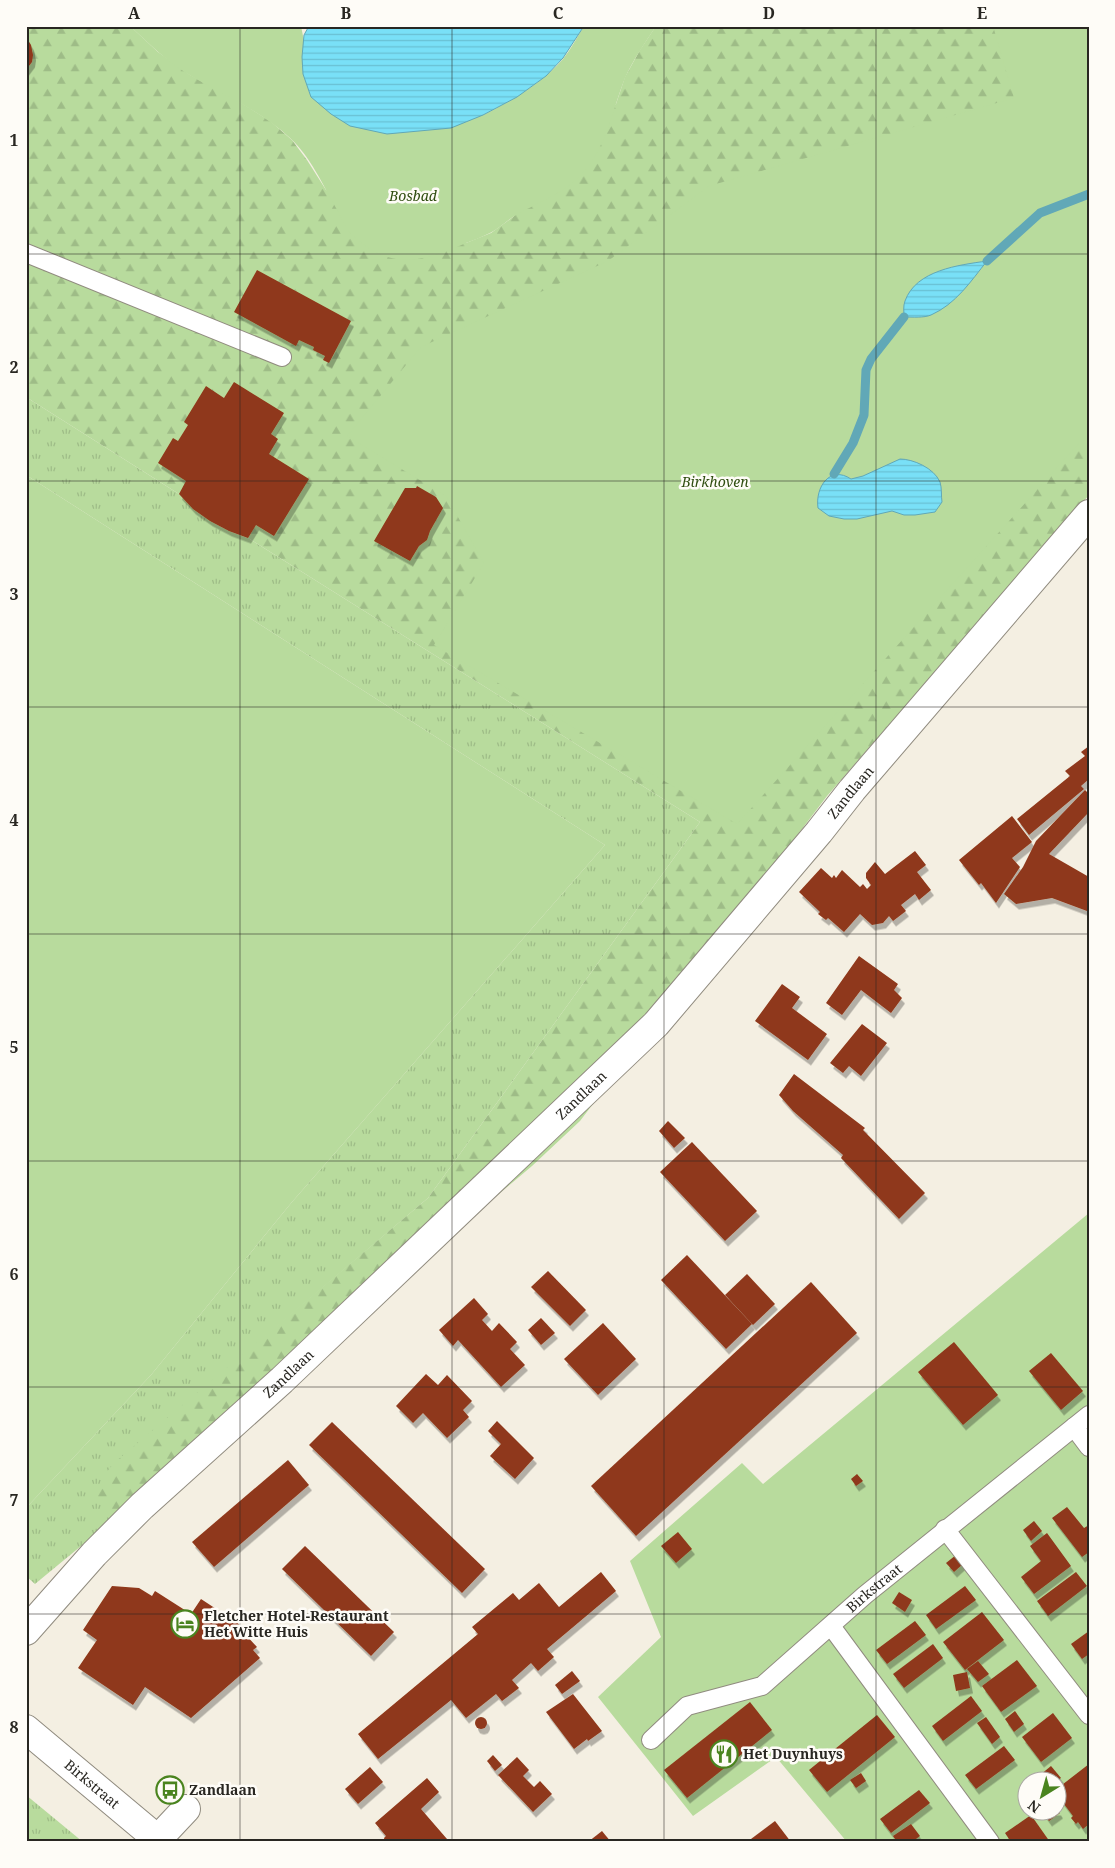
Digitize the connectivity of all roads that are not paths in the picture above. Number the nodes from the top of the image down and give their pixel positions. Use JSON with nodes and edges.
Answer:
{"nodes":[{"id":1,"x":26,"y":253,"type":"edge"},
{"id":2,"x":282,"y":357,"type":"dead end"},
{"id":3,"x":1089,"y":514,"type":"edge"},
{"id":4,"x":1089,"y":1415,"type":"edge"},
{"id":5,"x":1074,"y":1427,"type":"junction"},
{"id":6,"x":1089,"y":1447,"type":"edge"},
{"id":7,"x":945,"y":1529,"type":"junction"},
{"id":8,"x":831,"y":1626,"type":"junction"},
{"id":9,"x":26,"y":1631,"type":"edge"},
{"id":10,"x":1089,"y":1715,"type":"edge"},
{"id":11,"x":26,"y":1729,"type":"edge"},
{"id":12,"x":651,"y":1740,"type":"dead end"},
{"id":13,"x":186,"y":1809,"type":"dead end"},
{"id":14,"x":158,"y":1841,"type":"edge"},
{"id":15,"x":990,"y":1842,"type":"edge"}],
"edges":[{"from":1,"to":2,"type":"lane"},
{"from":3,"to":9,"type":"street","name":"Zandlaan"},
{"from":4,"to":5,"type":"lane","name":"Birkstraat"},
{"from":5,"to":6,"type":"lane"},
{"from":5,"to":7,"type":"lane","name":"Birkstraat"},
{"from":7,"to":8,"type":"lane","name":"Birkstraat"},
{"from":7,"to":10,"type":"lane"},
{"from":8,"to":12,"type":"lane","name":"Birkstraat"},
{"from":8,"to":15,"type":"lane"},
{"from":11,"to":14,"type":"street","name":"Birkstraat"},
{"from":13,"to":14,"type":"street","name":"Birkstraat"}]}
